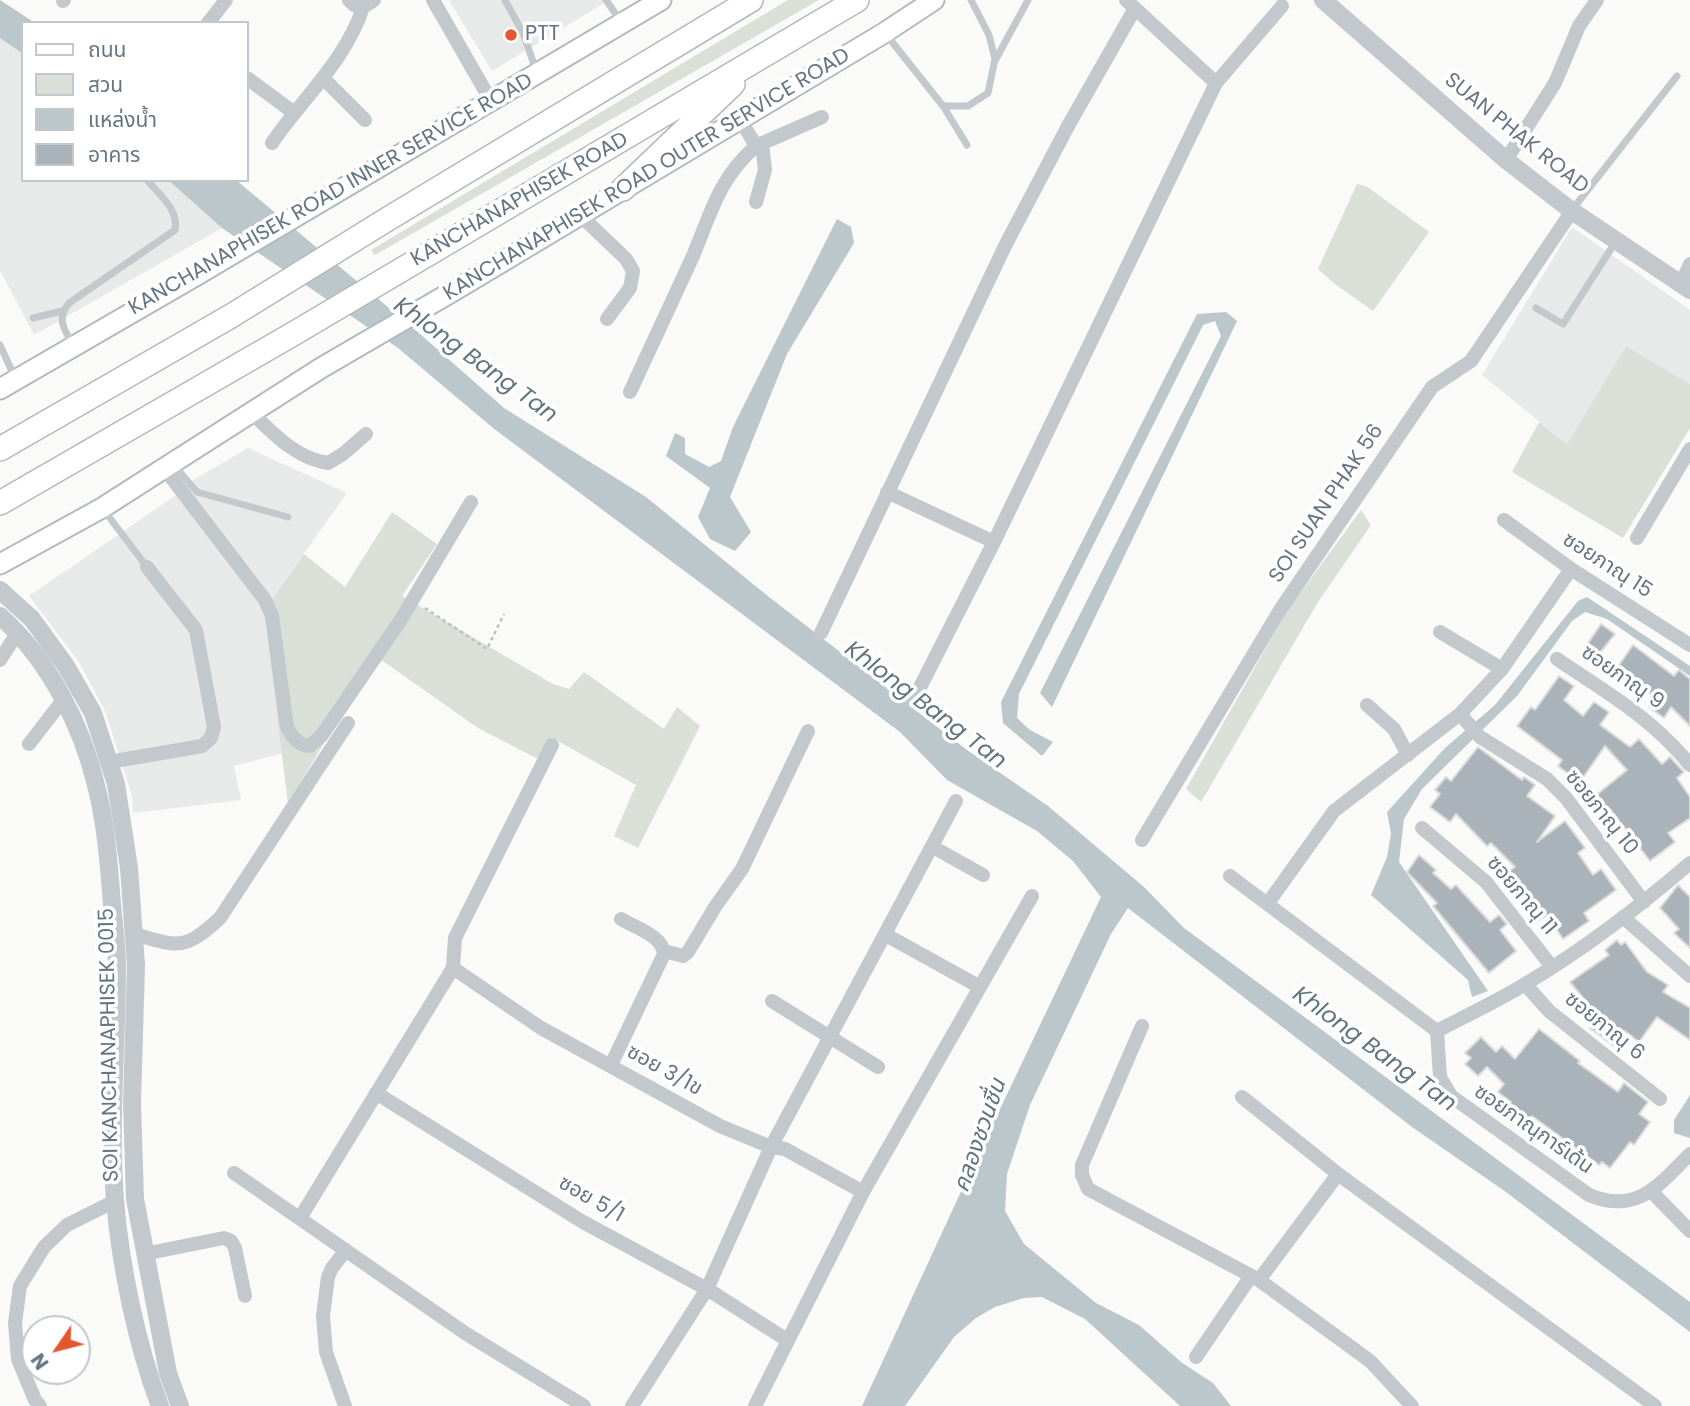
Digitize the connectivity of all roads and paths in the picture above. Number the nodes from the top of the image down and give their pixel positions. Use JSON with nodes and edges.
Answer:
{"nodes":[{"id":1,"x":226,"y":0,"type":"edge"},
{"id":2,"x":433,"y":0,"type":"edge"},
{"id":3,"x":505,"y":0,"type":"edge"},
{"id":4,"x":606,"y":0,"type":"edge"},
{"id":5,"x":662,"y":0,"type":"edge"},
{"id":6,"x":751,"y":0,"type":"edge"},
{"id":7,"x":857,"y":0,"type":"edge"},
{"id":8,"x":934,"y":0,"type":"edge"},
{"id":9,"x":971,"y":0,"type":"edge"},
{"id":10,"x":1028,"y":0,"type":"edge"},
{"id":11,"x":1323,"y":0,"type":"edge"},
{"id":12,"x":1597,"y":0,"type":"edge"},
{"id":13,"x":362,"y":2,"type":"edge"},
{"id":14,"x":1130,"y":5,"type":"edge"},
{"id":15,"x":1282,"y":6,"type":"dead end"},
{"id":16,"x":210,"y":21,"type":"edge"},
{"id":17,"x":622,"y":23,"type":"junction"},
{"id":18,"x":884,"y":33,"type":"junction"},
{"id":19,"x":764,"y":56,"type":"junction"},
{"id":20,"x":996,"y":60,"type":"junction"},
{"id":21,"x":538,"y":73,"type":"junction"},
{"id":22,"x":1677,"y":76,"type":"dead end"},
{"id":23,"x":323,"y":78,"type":"junction"},
{"id":24,"x":248,"y":79,"type":"edge"},
{"id":25,"x":1216,"y":83,"type":"junction"},
{"id":26,"x":491,"y":101,"type":"junction"},
{"id":27,"x":943,"y":106,"type":"junction"},
{"id":28,"x":293,"y":112,"type":"junction"},
{"id":29,"x":822,"y":117,"type":"dead end"},
{"id":30,"x":740,"y":119,"type":"junction"},
{"id":31,"x":365,"y":120,"type":"dead end"},
{"id":32,"x":272,"y":143,"type":"dead end"},
{"id":33,"x":759,"y":145,"type":"junction"},
{"id":34,"x":967,"y":145,"type":"dead end"},
{"id":35,"x":1506,"y":160,"type":"junction"},
{"id":36,"x":149,"y":182,"type":"edge"},
{"id":37,"x":623,"y":189,"type":"junction"},
{"id":38,"x":756,"y":202,"type":"dead end"},
{"id":39,"x":1572,"y":211,"type":"junction"},
{"id":40,"x":580,"y":215,"type":"junction"},
{"id":41,"x":1616,"y":241,"type":"junction"},
{"id":42,"x":1690,"y":264,"type":"edge"},
{"id":43,"x":1686,"y":287,"type":"edge"},
{"id":44,"x":1536,"y":308,"type":"dead end"},
{"id":45,"x":62,"y":311,"type":"junction"},
{"id":46,"x":33,"y":318,"type":"dead end"},
{"id":47,"x":607,"y":319,"type":"dead end"},
{"id":48,"x":0,"y":345,"type":"edge"},
{"id":49,"x":74,"y":345,"type":"junction"},
{"id":50,"x":8,"y":384,"type":"edge"},
{"id":51,"x":630,"y":392,"type":"dead end"},
{"id":52,"x":250,"y":411,"type":"junction"},
{"id":53,"x":366,"y":434,"type":"dead end"},
{"id":54,"x":0,"y":449,"type":"edge"},
{"id":55,"x":1690,"y":449,"type":"edge"},
{"id":56,"x":168,"y":465,"type":"junction"},
{"id":57,"x":887,"y":492,"type":"junction"},
{"id":58,"x":471,"y":502,"type":"dead end"},
{"id":59,"x":0,"y":503,"type":"edge"},
{"id":60,"x":102,"y":508,"type":"junction"},
{"id":61,"x":288,"y":517,"type":"dead end"},
{"id":62,"x":1504,"y":520,"type":"dead end"},
{"id":63,"x":1637,"y":538,"type":"dead end"},
{"id":64,"x":994,"y":542,"type":"junction"},
{"id":65,"x":0,"y":564,"type":"edge"},
{"id":66,"x":147,"y":567,"type":"joint"},
{"id":67,"x":1571,"y":569,"type":"junction"},
{"id":68,"x":0,"y":590,"type":"edge"},
{"id":69,"x":416,"y":602,"type":"dead end"},
{"id":70,"x":504,"y":614,"type":"dead end"},
{"id":71,"x":0,"y":616,"type":"edge"},
{"id":72,"x":18,"y":632,"type":"junction"},
{"id":73,"x":1440,"y":632,"type":"dead end"},
{"id":74,"x":821,"y":633,"type":"dead end"},
{"id":75,"x":1690,"y":645,"type":"edge"},
{"id":76,"x":1557,"y":659,"type":"dead end"},
{"id":77,"x":0,"y":660,"type":"edge"},
{"id":78,"x":1502,"y":669,"type":"junction"},
{"id":79,"x":63,"y":700,"type":"junction"},
{"id":80,"x":912,"y":703,"type":"dead end"},
{"id":81,"x":1367,"y":705,"type":"dead end"},
{"id":82,"x":1464,"y":719,"type":"junction"},
{"id":83,"x":348,"y":723,"type":"dead end"},
{"id":84,"x":808,"y":731,"type":"dead end"},
{"id":85,"x":29,"y":744,"type":"dead end"},
{"id":86,"x":552,"y":745,"type":"dead end"},
{"id":87,"x":1408,"y":755,"type":"junction"},
{"id":88,"x":109,"y":762,"type":"junction"},
{"id":89,"x":1690,"y":765,"type":"edge"},
{"id":90,"x":91,"y":769,"type":"junction"},
{"id":91,"x":956,"y":801,"type":"dead end"},
{"id":92,"x":120,"y":807,"type":"junction"},
{"id":93,"x":101,"y":810,"type":"junction"},
{"id":94,"x":1422,"y":828,"type":"dead end"},
{"id":95,"x":1142,"y":841,"type":"dead end"},
{"id":96,"x":933,"y":847,"type":"junction"},
{"id":97,"x":1690,"y":863,"type":"edge"},
{"id":98,"x":983,"y":875,"type":"dead end"},
{"id":99,"x":1230,"y":876,"type":"dead end"},
{"id":100,"x":1032,"y":896,"type":"dead end"},
{"id":101,"x":1644,"y":902,"type":"junction"},
{"id":102,"x":1268,"y":903,"type":"junction"},
{"id":103,"x":1623,"y":917,"type":"junction"},
{"id":104,"x":621,"y":919,"type":"dead end"},
{"id":105,"x":134,"y":934,"type":"junction"},
{"id":106,"x":886,"y":935,"type":"junction"},
{"id":107,"x":664,"y":951,"type":"junction"},
{"id":108,"x":1552,"y":967,"type":"junction"},
{"id":109,"x":453,"y":968,"type":"junction"},
{"id":110,"x":1690,"y":976,"type":"edge"},
{"id":111,"x":1525,"y":984,"type":"junction"},
{"id":112,"x":980,"y":987,"type":"junction"},
{"id":113,"x":772,"y":1001,"type":"dead end"},
{"id":114,"x":1142,"y":1026,"type":"dead end"},
{"id":115,"x":1437,"y":1031,"type":"junction"},
{"id":116,"x":832,"y":1037,"type":"junction"},
{"id":117,"x":611,"y":1065,"type":"junction"},
{"id":118,"x":878,"y":1067,"type":"dead end"},
{"id":119,"x":376,"y":1093,"type":"junction"},
{"id":120,"x":1242,"y":1097,"type":"dead end"},
{"id":121,"x":1660,"y":1099,"type":"dead end"},
{"id":122,"x":112,"y":1103,"type":"junction"},
{"id":123,"x":132,"y":1103,"type":"junction"},
{"id":124,"x":771,"y":1147,"type":"junction"},
{"id":125,"x":1690,"y":1154,"type":"edge"},
{"id":126,"x":234,"y":1173,"type":"dead end"},
{"id":127,"x":1338,"y":1174,"type":"junction"},
{"id":128,"x":863,"y":1192,"type":"junction"},
{"id":129,"x":1652,"y":1192,"type":"junction"},
{"id":130,"x":135,"y":1199,"type":"junction"},
{"id":131,"x":115,"y":1201,"type":"junction"},
{"id":132,"x":300,"y":1218,"type":"junction"},
{"id":133,"x":1690,"y":1231,"type":"edge"},
{"id":134,"x":346,"y":1250,"type":"junction"},
{"id":135,"x":144,"y":1255,"type":"junction"},
{"id":136,"x":1255,"y":1278,"type":"junction"},
{"id":137,"x":707,"y":1289,"type":"junction"},
{"id":138,"x":245,"y":1296,"type":"dead end"},
{"id":139,"x":787,"y":1339,"type":"junction"},
{"id":140,"x":1196,"y":1357,"type":"dead end"},
{"id":141,"x":40,"y":1406,"type":"edge"},
{"id":142,"x":160,"y":1406,"type":"edge"},
{"id":143,"x":180,"y":1406,"type":"edge"},
{"id":144,"x":345,"y":1406,"type":"edge"},
{"id":145,"x":584,"y":1406,"type":"edge"},
{"id":146,"x":632,"y":1406,"type":"edge"},
{"id":147,"x":755,"y":1406,"type":"edge"},
{"id":148,"x":1412,"y":1406,"type":"edge"},
{"id":149,"x":1655,"y":1406,"type":"edge"}],
"edges":[{"from":1,"to":16,"type":"street"},
{"from":2,"to":26,"type":"street"},
{"from":3,"to":21,"type":"lane"},
{"from":4,"to":17,"type":"lane"},
{"from":5,"to":17,"type":"main road","name":"KANCHANAPHISEK ROAD INNER SERVICE ROAD"},
{"from":6,"to":54,"type":"highway"},
{"from":7,"to":19,"type":"highway","name":"KANCHANAPHISEK ROAD"},
{"from":8,"to":18,"type":"main road","name":"KANCHANAPHISEK ROAD OUTER SERVICE ROAD"},
{"from":9,"to":20,"type":"lane"},
{"from":10,"to":20,"type":"lane"},
{"from":11,"to":35,"type":"street","name":"SUAN PHAK ROAD"},
{"from":12,"to":35,"type":"street"},
{"from":13,"to":23,"type":"street"},
{"from":14,"to":25,"type":"street"},
{"from":14,"to":57,"type":"street"},
{"from":15,"to":25,"type":"street"},
{"from":17,"to":21,"type":"main road","name":"KANCHANAPHISEK ROAD INNER SERVICE ROAD"},
{"from":18,"to":27,"type":"lane"},
{"from":18,"to":30,"type":"main road","name":"KANCHANAPHISEK ROAD OUTER SERVICE ROAD"},
{"from":19,"to":37,"type":"highway"},
{"from":19,"to":59,"type":"highway","name":"KANCHANAPHISEK ROAD"},
{"from":20,"to":27,"type":"lane"},
{"from":21,"to":26,"type":"main road","name":"KANCHANAPHISEK ROAD INNER SERVICE ROAD"},
{"from":22,"to":39,"type":"lane"},
{"from":23,"to":28,"type":"street"},
{"from":23,"to":31,"type":"street"},
{"from":24,"to":28,"type":"street"},
{"from":25,"to":64,"type":"street"},
{"from":26,"to":49,"type":"main road","name":"KANCHANAPHISEK ROAD INNER SERVICE ROAD"},
{"from":27,"to":34,"type":"lane"},
{"from":28,"to":32,"type":"street"},
{"from":29,"to":33,"type":"street"},
{"from":30,"to":33,"type":"street"},
{"from":30,"to":37,"type":"main road","name":"KANCHANAPHISEK ROAD OUTER SERVICE ROAD"},
{"from":33,"to":38,"type":"street"},
{"from":33,"to":51,"type":"street"},
{"from":35,"to":39,"type":"street","name":"SUAN PHAK ROAD"},
{"from":36,"to":45,"type":"lane"},
{"from":37,"to":40,"type":"main road","name":"KANCHANAPHISEK ROAD OUTER SERVICE ROAD"},
{"from":39,"to":41,"type":"street","name":"SUAN PHAK ROAD"},
{"from":39,"to":95,"type":"street","name":"SOI SUAN PHAK 56"},
{"from":40,"to":47,"type":"street"},
{"from":40,"to":52,"type":"main road","name":"KANCHANAPHISEK ROAD OUTER SERVICE ROAD"},
{"from":41,"to":43,"type":"street","name":"SUAN PHAK ROAD"},
{"from":41,"to":44,"type":"lane"},
{"from":42,"to":43,"type":"street"},
{"from":45,"to":46,"type":"lane"},
{"from":45,"to":49,"type":"lane"},
{"from":48,"to":50,"type":"lane"},
{"from":49,"to":50,"type":"main road","name":"KANCHANAPHISEK ROAD INNER SERVICE ROAD"},
{"from":52,"to":53,"type":"street"},
{"from":52,"to":56,"type":"main road","name":"KANCHANAPHISEK ROAD OUTER SERVICE ROAD"},
{"from":55,"to":63,"type":"street"},
{"from":56,"to":58,"type":"street"},
{"from":56,"to":60,"type":"main road","name":"KANCHANAPHISEK ROAD OUTER SERVICE ROAD"},
{"from":56,"to":61,"type":"lane"},
{"from":57,"to":64,"type":"street"},
{"from":57,"to":74,"type":"street"},
{"from":60,"to":65,"type":"main road","name":"KANCHANAPHISEK ROAD OUTER SERVICE ROAD"},
{"from":60,"to":66,"type":"lane"},
{"from":62,"to":67,"type":"street","name":"ซอยภาณุ 15"},
{"from":64,"to":80,"type":"street"},
{"from":66,"to":88,"type":"street"},
{"from":67,"to":75,"type":"street","name":"ซอยภาณุ 15"},
{"from":67,"to":78,"type":"street"},
{"from":68,"to":88,"type":"street","name":"SOI KANCHANAPHISEK 0015"},
{"from":69,"to":70,"type":"path"},
{"from":71,"to":72,"type":"street","name":"SOI KANCHANAPHISEK 0015"},
{"from":72,"to":77,"type":"street"},
{"from":72,"to":79,"type":"street","name":"SOI KANCHANAPHISEK 0015"},
{"from":73,"to":78,"type":"street"},
{"from":76,"to":89,"type":"street","name":"ซอยภาณุ 9"},
{"from":78,"to":82,"type":"street"},
{"from":79,"to":85,"type":"street"},
{"from":79,"to":90,"type":"street","name":"SOI KANCHANAPHISEK 0015"},
{"from":81,"to":87,"type":"street"},
{"from":82,"to":87,"type":"street"},
{"from":82,"to":101,"type":"street","name":"ซอยภาณุ 10"},
{"from":83,"to":105,"type":"street"},
{"from":84,"to":107,"type":"street"},
{"from":86,"to":109,"type":"street"},
{"from":87,"to":102,"type":"street"},
{"from":88,"to":90,"type":"street"},
{"from":88,"to":92,"type":"street","name":"SOI KANCHANAPHISEK 0015"},
{"from":90,"to":93,"type":"street","name":"SOI KANCHANAPHISEK 0015"},
{"from":91,"to":96,"type":"street"},
{"from":92,"to":93,"type":"street"},
{"from":92,"to":105,"type":"street","name":"SOI KANCHANAPHISEK 0015"},
{"from":93,"to":122,"type":"street","name":"SOI KANCHANAPHISEK 0015"},
{"from":94,"to":108,"type":"street","name":"ซอยภาณุ 11"},
{"from":96,"to":98,"type":"street"},
{"from":96,"to":106,"type":"street"},
{"from":97,"to":101,"type":"street"},
{"from":99,"to":102,"type":"street"},
{"from":100,"to":112,"type":"street"},
{"from":101,"to":103,"type":"street"},
{"from":102,"to":115,"type":"street"},
{"from":103,"to":108,"type":"street"},
{"from":103,"to":110,"type":"street"},
{"from":104,"to":107,"type":"street"},
{"from":105,"to":123,"type":"street","name":"SOI KANCHANAPHISEK 0015"},
{"from":106,"to":112,"type":"street"},
{"from":106,"to":116,"type":"street"},
{"from":107,"to":117,"type":"street"},
{"from":108,"to":111,"type":"street"},
{"from":109,"to":117,"type":"street","name":"ซอย 3/1ข"},
{"from":109,"to":119,"type":"street"},
{"from":111,"to":115,"type":"street"},
{"from":111,"to":121,"type":"street","name":"ซอยภาณุ 6"},
{"from":112,"to":128,"type":"street"},
{"from":113,"to":116,"type":"street"},
{"from":114,"to":136,"type":"street"},
{"from":115,"to":129,"type":"street","name":"ซอยภาณุการ์เด้น"},
{"from":116,"to":118,"type":"street"},
{"from":116,"to":124,"type":"street"},
{"from":117,"to":124,"type":"street","name":"ซอย 3/1ข"},
{"from":119,"to":132,"type":"street"},
{"from":119,"to":137,"type":"street","name":"ซอย 5/1"},
{"from":120,"to":127,"type":"street"},
{"from":122,"to":123,"type":"street"},
{"from":122,"to":131,"type":"street","name":"SOI KANCHANAPHISEK 0015"},
{"from":123,"to":130,"type":"street","name":"SOI KANCHANAPHISEK 0015"},
{"from":124,"to":128,"type":"street","name":"ซอย 3/1ข"},
{"from":124,"to":137,"type":"street"},
{"from":125,"to":129,"type":"street","name":"ซอยภาณุการ์เด้น"},
{"from":126,"to":132,"type":"street"},
{"from":127,"to":136,"type":"street"},
{"from":127,"to":149,"type":"street"},
{"from":128,"to":139,"type":"street"},
{"from":129,"to":133,"type":"street"},
{"from":130,"to":131,"type":"street"},
{"from":130,"to":135,"type":"street","name":"SOI KANCHANAPHISEK 0015"},
{"from":131,"to":141,"type":"street"},
{"from":131,"to":142,"type":"street","name":"SOI KANCHANAPHISEK 0015"},
{"from":132,"to":134,"type":"street"},
{"from":134,"to":144,"type":"street"},
{"from":134,"to":145,"type":"street"},
{"from":135,"to":138,"type":"street"},
{"from":135,"to":143,"type":"street","name":"SOI KANCHANAPHISEK 0015"},
{"from":136,"to":140,"type":"street"},
{"from":136,"to":148,"type":"street"},
{"from":137,"to":139,"type":"street","name":"ซอย 5/1"},
{"from":137,"to":146,"type":"street"},
{"from":139,"to":147,"type":"street"}]}
